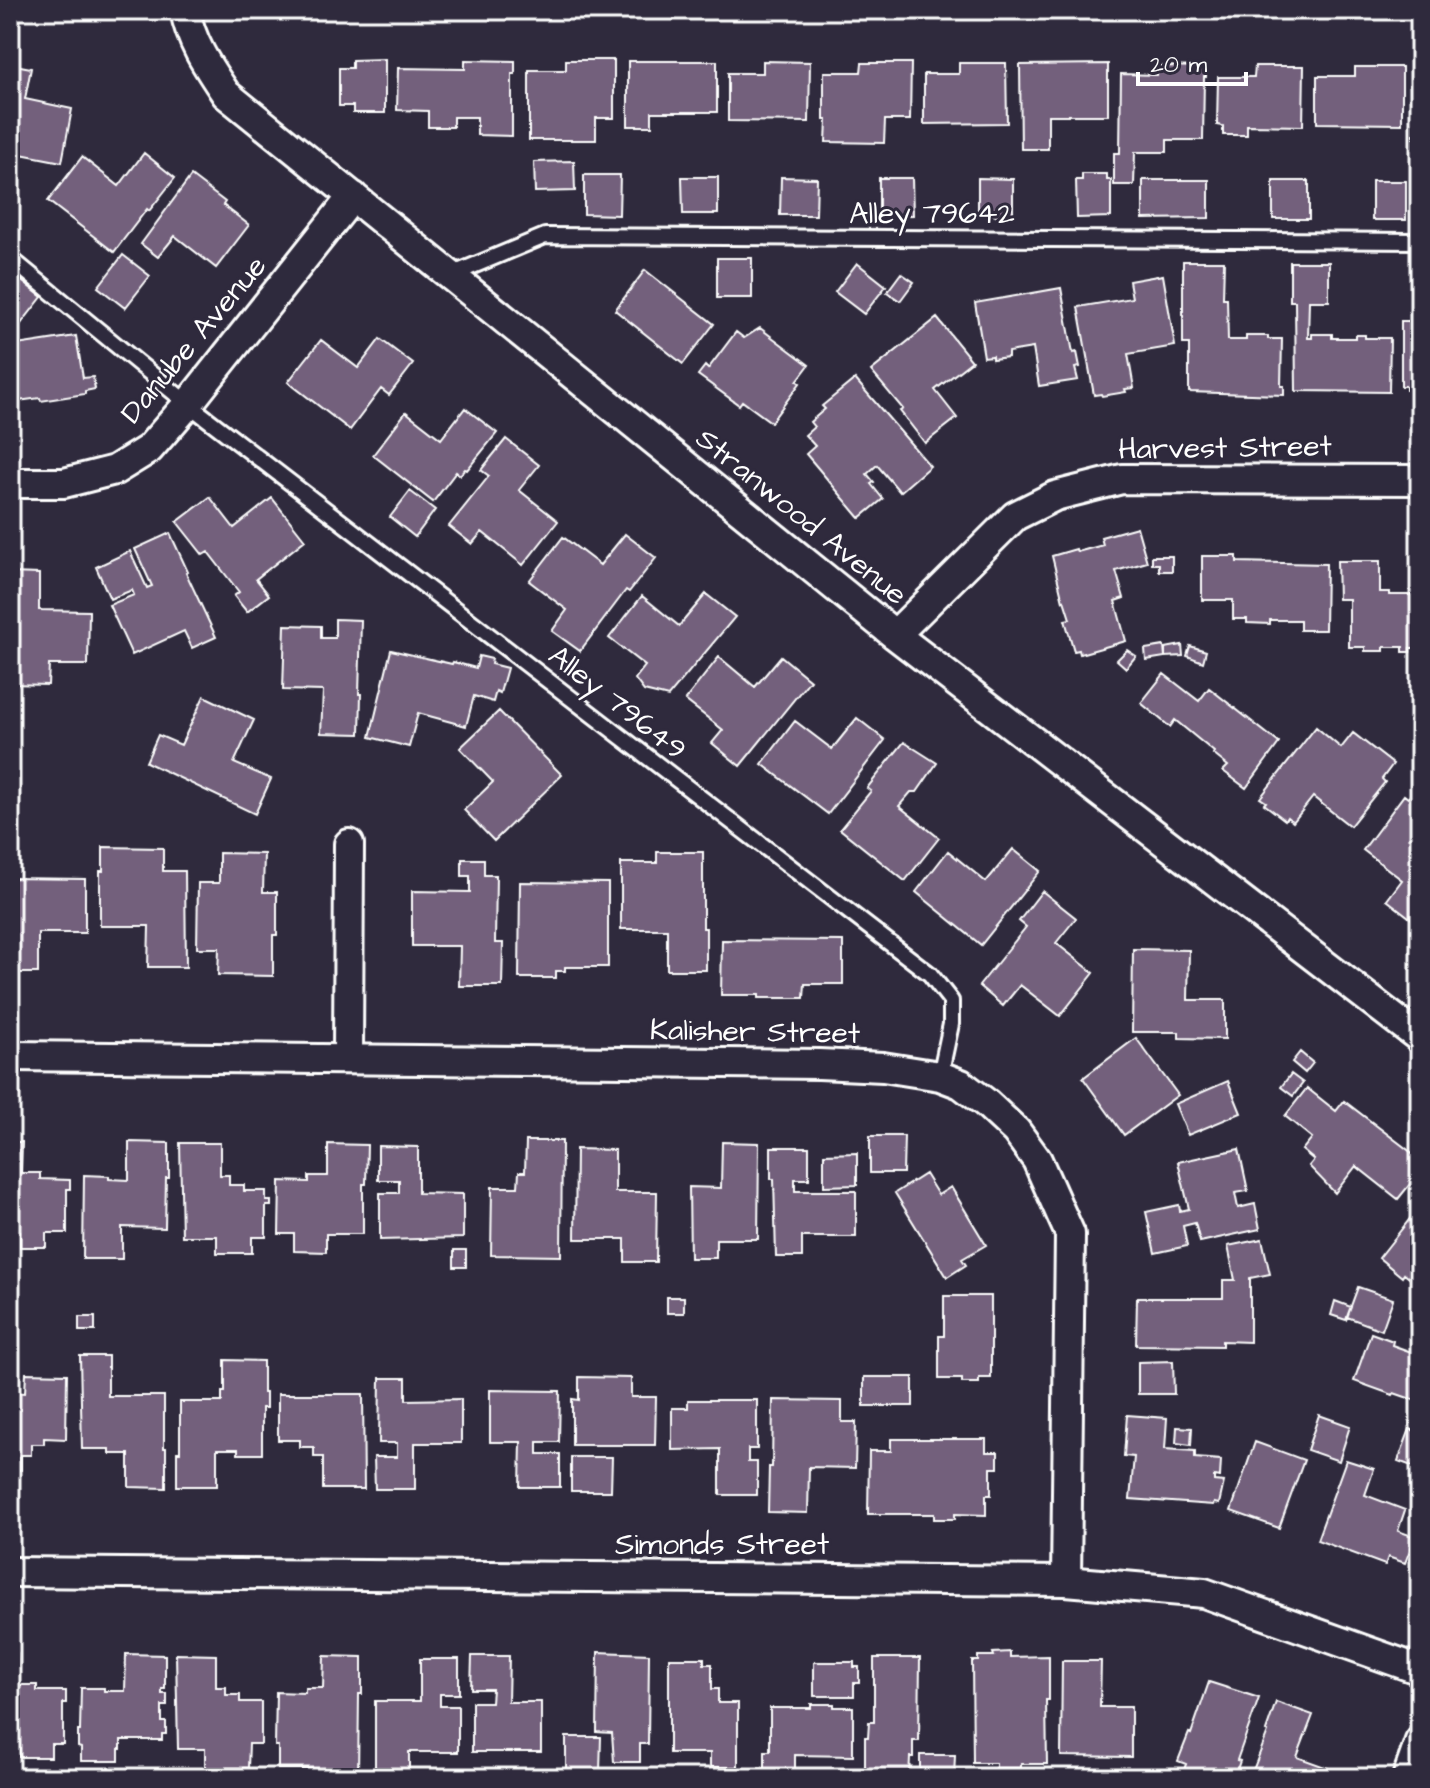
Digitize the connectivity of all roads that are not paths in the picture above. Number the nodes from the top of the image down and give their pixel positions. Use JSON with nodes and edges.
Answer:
{"nodes":[{"id":1,"x":185,"y":10,"type":"edge"},
{"id":2,"x":353,"y":196,"type":"junction"},
{"id":3,"x":1420,"y":241,"type":"edge"},
{"id":4,"x":10,"y":258,"type":"edge"},
{"id":5,"x":451,"y":275,"type":"junction"},
{"id":6,"x":188,"y":404,"type":"junction"},
{"id":7,"x":1420,"y":480,"type":"edge"},
{"id":8,"x":10,"y":483,"type":"edge"},
{"id":9,"x":895,"y":635,"type":"junction"},
{"id":10,"x":349,"y":844,"type":"dead end"},
{"id":11,"x":1420,"y":1038,"type":"edge"},
{"id":12,"x":10,"y":1056,"type":"edge"},
{"id":13,"x":348,"y":1059,"type":"junction"},
{"id":14,"x":940,"y":1076,"type":"junction"},
{"id":15,"x":10,"y":1572,"type":"edge"},
{"id":16,"x":1066,"y":1581,"type":"junction"},
{"id":17,"x":1420,"y":1670,"type":"edge"},
{"id":18,"x":1420,"y":1741,"type":"edge"},
{"id":19,"x":1407,"y":1778,"type":"edge"}],
"edges":[{"from":1,"to":2,"type":"street","name":"Stranwood Avenue"},
{"from":2,"to":5,"type":"street","name":"Stranwood Avenue"},
{"from":2,"to":6,"type":"street","name":"Danube Avenue"},
{"from":3,"to":5,"type":"lane","name":"Alley 79642"},
{"from":4,"to":6,"type":"lane","name":"Alley 79649"},
{"from":5,"to":9,"type":"street","name":"Stranwood Avenue"},
{"from":6,"to":8,"type":"street","name":"Danube Avenue"},
{"from":6,"to":14,"type":"lane","name":"Alley 79649"},
{"from":7,"to":9,"type":"street","name":"Harvest Street"},
{"from":9,"to":11,"type":"street","name":"Stranwood Avenue"},
{"from":10,"to":13,"type":"street"},
{"from":12,"to":13,"type":"street","name":"Kalisher Street"},
{"from":13,"to":14,"type":"street","name":"Kalisher Street"},
{"from":14,"to":16,"type":"street","name":"Kalisher Street"},
{"from":15,"to":16,"type":"street","name":"Simonds Street"},
{"from":16,"to":17,"type":"street","name":"Simonds Street"},
{"from":18,"to":19,"type":"street"}]}
